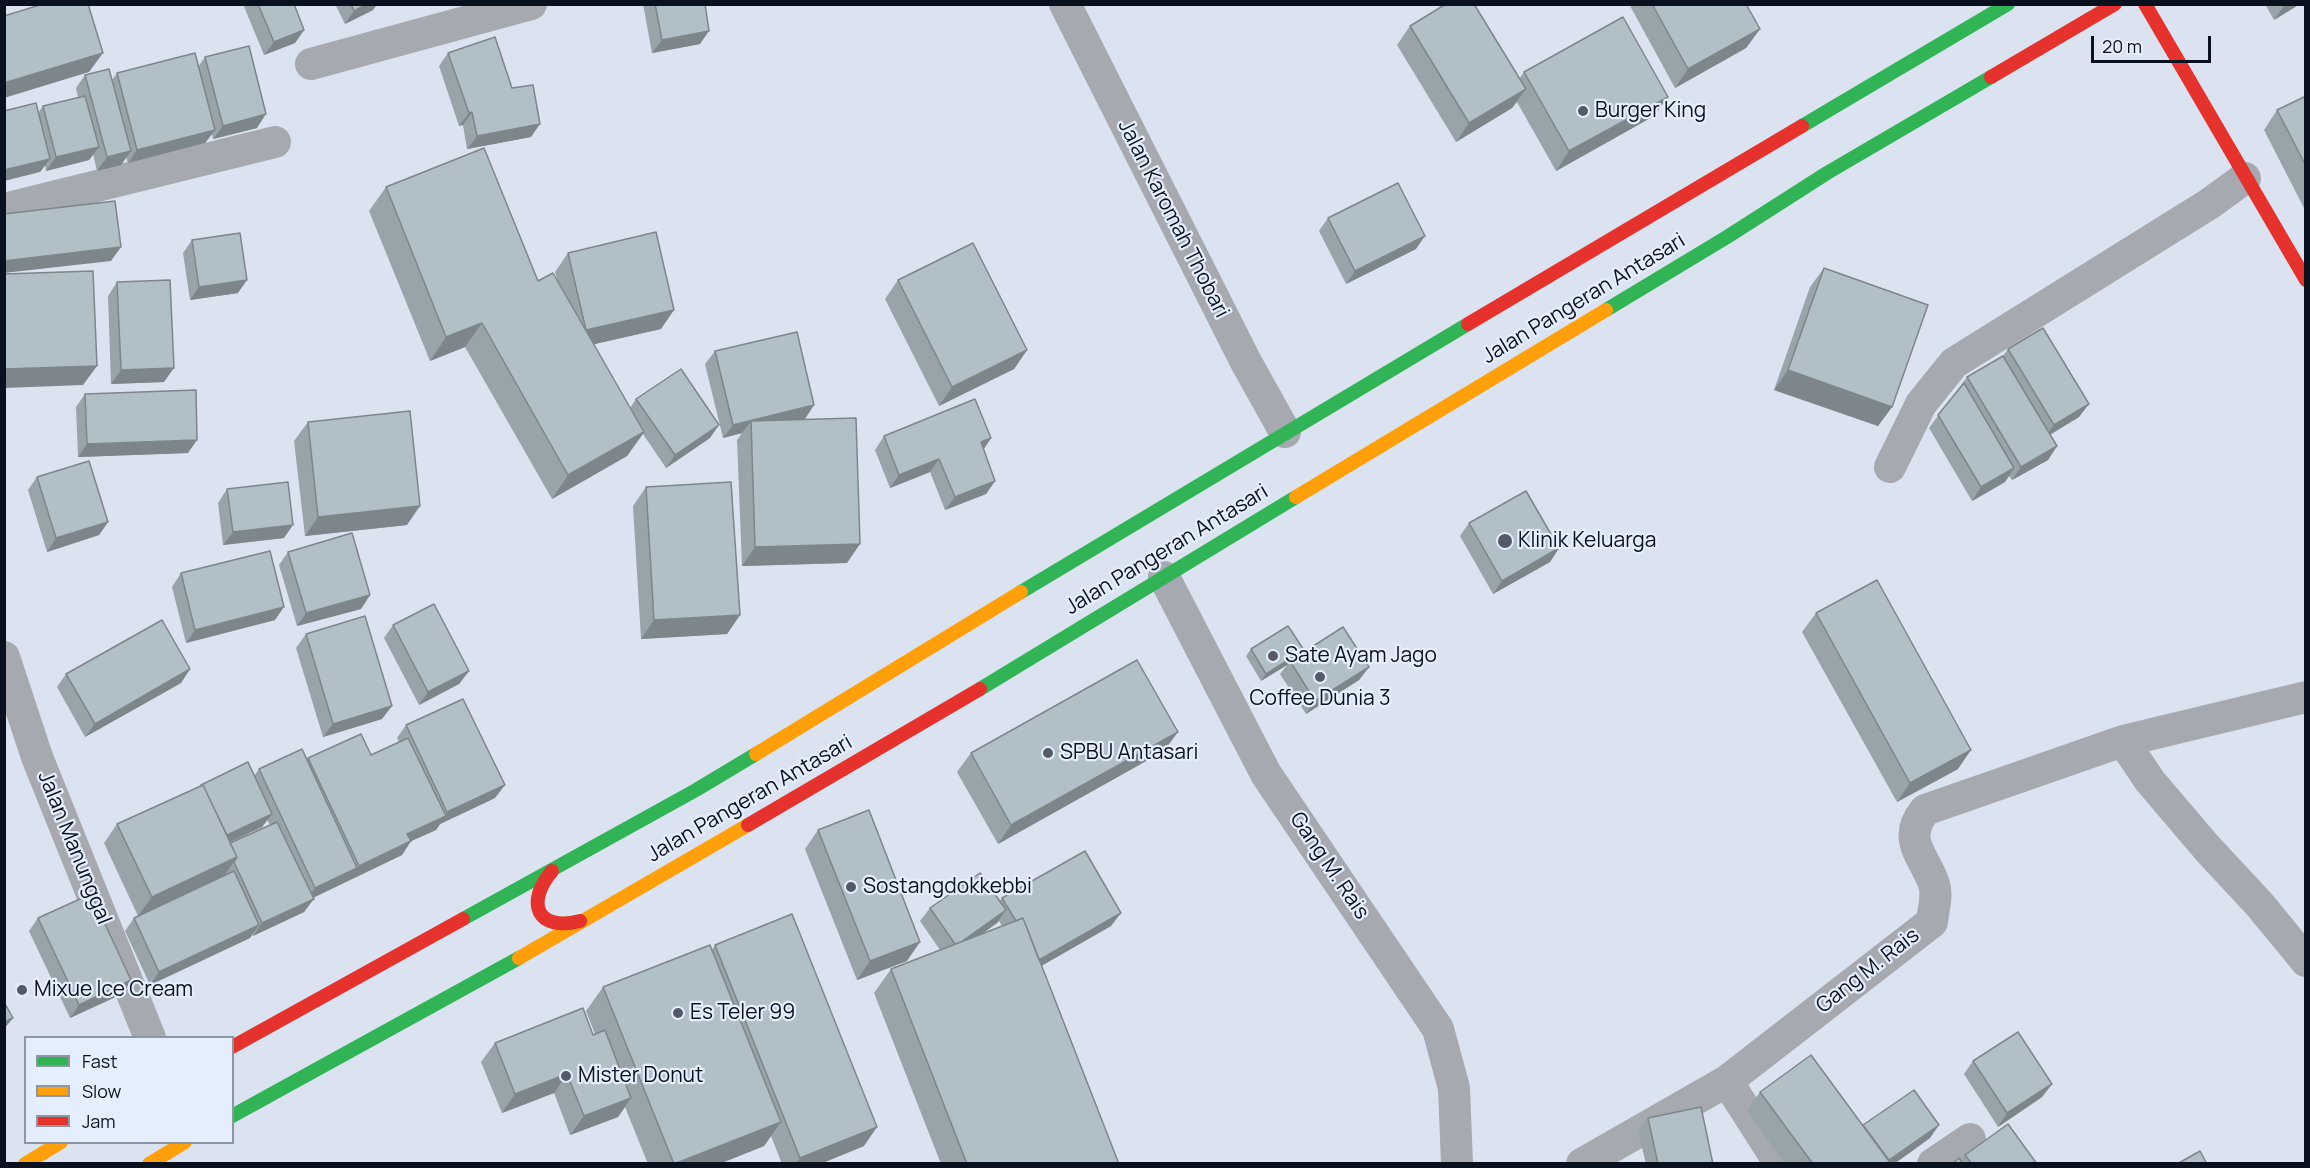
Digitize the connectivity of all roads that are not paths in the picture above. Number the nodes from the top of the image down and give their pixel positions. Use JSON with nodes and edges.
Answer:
{"nodes":[{"id":1,"x":531,"y":4,"type":"edge"},
{"id":2,"x":1065,"y":4,"type":"edge"},
{"id":3,"x":2008,"y":4,"type":"edge"},
{"id":4,"x":2115,"y":4,"type":"edge"},
{"id":5,"x":2145,"y":4,"type":"edge"},
{"id":6,"x":311,"y":64,"type":"dead end"},
{"id":7,"x":275,"y":142,"type":"dead end"},
{"id":8,"x":2245,"y":178,"type":"junction"},
{"id":9,"x":4,"y":209,"type":"edge"},
{"id":10,"x":2306,"y":280,"type":"edge"},
{"id":11,"x":1285,"y":432,"type":"junction"},
{"id":12,"x":1890,"y":467,"type":"dead end"},
{"id":13,"x":1164,"y":577,"type":"junction"},
{"id":14,"x":4,"y":657,"type":"edge"},
{"id":15,"x":2306,"y":697,"type":"edge"},
{"id":16,"x":2123,"y":741,"type":"junction"},
{"id":17,"x":552,"y":871,"type":"junction"},
{"id":18,"x":488,"y":908,"type":"junction"},
{"id":19,"x":508,"y":908,"type":"dead end"},
{"id":20,"x":580,"y":921,"type":"junction"},
{"id":21,"x":526,"y":939,"type":"dead end"},
{"id":22,"x":517,"y":958,"type":"junction"},
{"id":23,"x":2306,"y":961,"type":"edge"},
{"id":24,"x":149,"y":1036,"type":"edge"},
{"id":25,"x":234,"y":1046,"type":"edge"},
{"id":26,"x":1727,"y":1081,"type":"junction"},
{"id":27,"x":234,"y":1115,"type":"edge"},
{"id":28,"x":1970,"y":1138,"type":"dead end"},
{"id":29,"x":59,"y":1144,"type":"edge"},
{"id":30,"x":183,"y":1144,"type":"edge"},
{"id":31,"x":25,"y":1164,"type":"edge"},
{"id":32,"x":149,"y":1164,"type":"edge"},
{"id":33,"x":1457,"y":1164,"type":"edge"},
{"id":34,"x":1582,"y":1164,"type":"edge"},
{"id":35,"x":1780,"y":1164,"type":"edge"},
{"id":36,"x":1933,"y":1164,"type":"edge"}],
"edges":[{"from":1,"to":6,"type":"street"},
{"from":2,"to":11,"type":"street","name":"Jalan Karomah Thobari"},
{"from":3,"to":11,"type":"main road","name":"Jalan Pangeran Antasari"},
{"from":4,"to":13,"type":"main road","name":"Jalan Pangeran Antasari"},
{"from":5,"to":8,"type":"main road"},
{"from":7,"to":9,"type":"street"},
{"from":8,"to":10,"type":"main road"},
{"from":8,"to":12,"type":"street"},
{"from":11,"to":17,"type":"main road","name":"Jalan Pangeran Antasari"},
{"from":13,"to":20,"type":"main road","name":"Jalan Pangeran Antasari"},
{"from":13,"to":33,"type":"street","name":"Gang M. Rais"},
{"from":14,"to":24,"type":"street","name":"Jalan Manunggal"},
{"from":15,"to":16,"type":"street","name":"Gang M. Rais"},
{"from":16,"to":23,"type":"street"},
{"from":16,"to":26,"type":"street","name":"Gang M. Rais"},
{"from":17,"to":18,"type":"main road","name":"Jalan Pangeran Antasari"},
{"from":17,"to":20,"type":"main road"},
{"from":18,"to":19,"type":"main road"},
{"from":18,"to":25,"type":"main road","name":"Jalan Pangeran Antasari"},
{"from":20,"to":22,"type":"main road","name":"Jalan Pangeran Antasari"},
{"from":21,"to":22,"type":"main road"},
{"from":22,"to":27,"type":"main road","name":"Jalan Pangeran Antasari"},
{"from":26,"to":34,"type":"street","name":"Gang M. Rais"},
{"from":26,"to":35,"type":"street"},
{"from":28,"to":36,"type":"street"},
{"from":29,"to":31,"type":"main road"},
{"from":30,"to":32,"type":"main road"}]}
